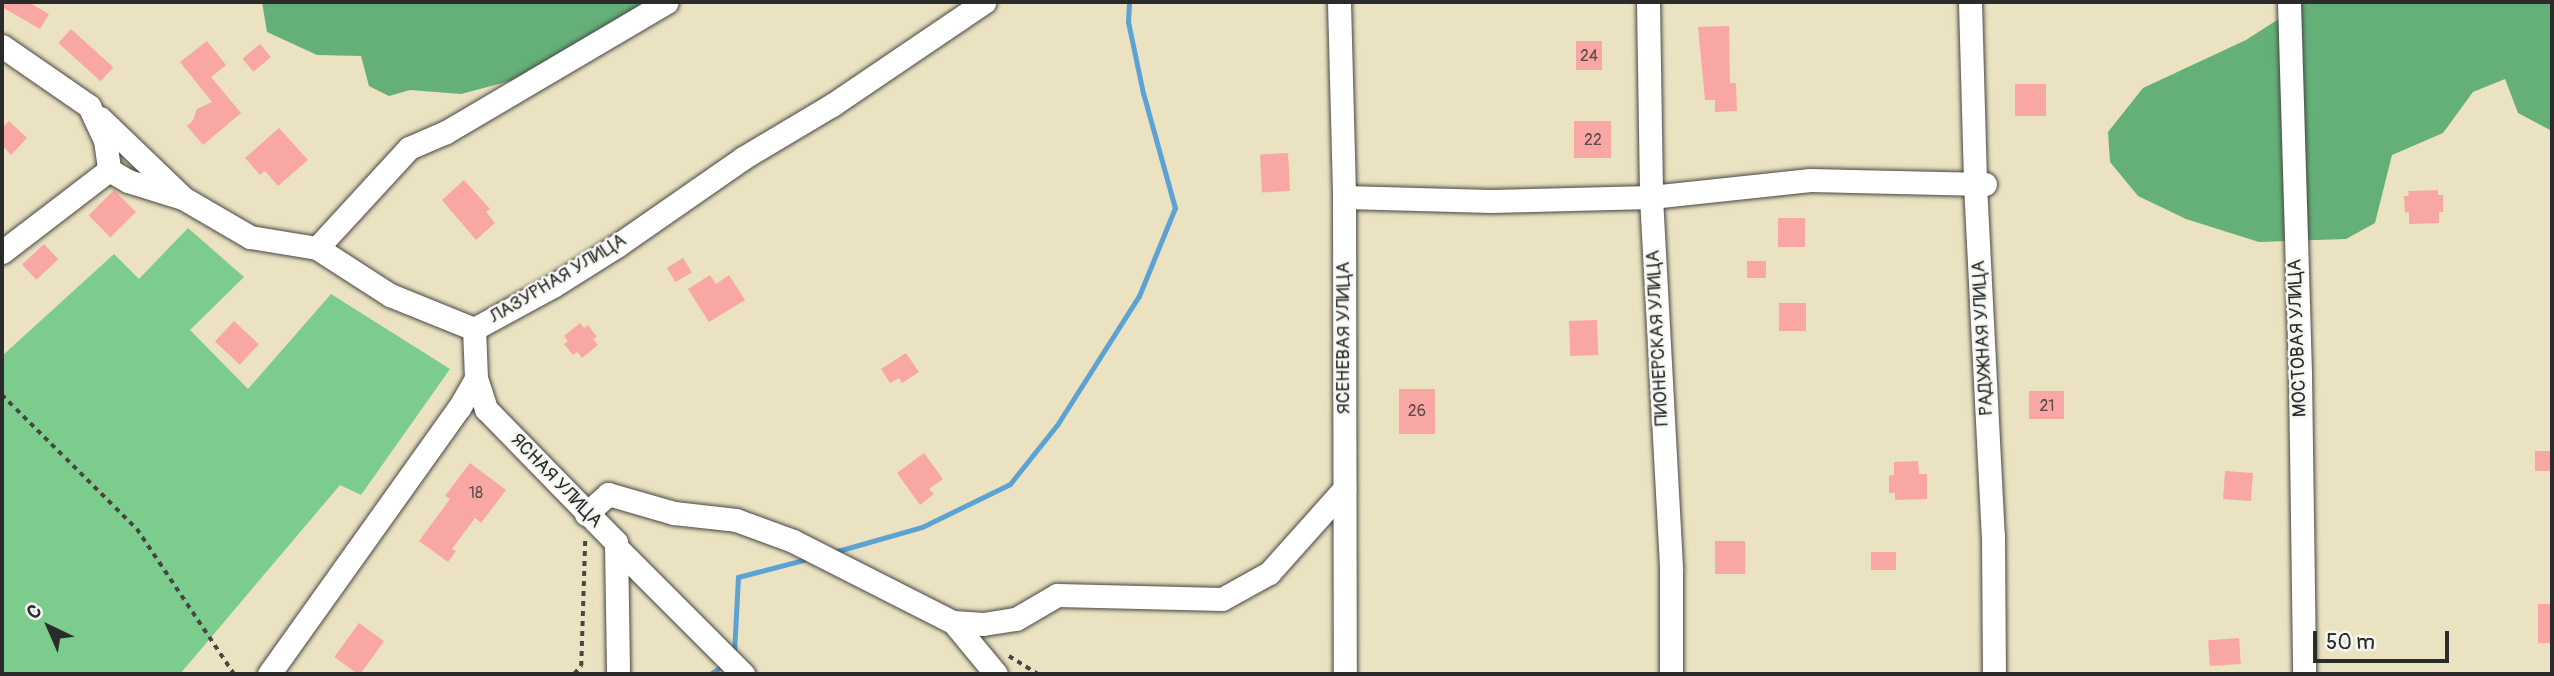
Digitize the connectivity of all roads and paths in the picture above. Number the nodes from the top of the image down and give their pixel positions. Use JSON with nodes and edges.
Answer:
{"nodes":[{"id":1,"x":667,"y":2,"type":"edge"},
{"id":2,"x":984,"y":2,"type":"edge"},
{"id":3,"x":1339,"y":2,"type":"edge"},
{"id":4,"x":1648,"y":2,"type":"edge"},
{"id":5,"x":1970,"y":2,"type":"edge"},
{"id":6,"x":2289,"y":2,"type":"edge"},
{"id":7,"x":2,"y":46,"type":"edge"},
{"id":8,"x":89,"y":106,"type":"junction"},
{"id":9,"x":109,"y":170,"type":"junction"},
{"id":10,"x":1980,"y":184,"type":"junction"},
{"id":11,"x":1651,"y":197,"type":"junction"},
{"id":12,"x":183,"y":198,"type":"junction"},
{"id":13,"x":1344,"y":198,"type":"junction"},
{"id":14,"x":317,"y":248,"type":"junction"},
{"id":15,"x":2,"y":252,"type":"edge"},
{"id":16,"x":474,"y":329,"type":"junction"},
{"id":17,"x":476,"y":378,"type":"junction"},
{"id":18,"x":2,"y":395,"type":"edge"},
{"id":19,"x":1344,"y":489,"type":"junction"},
{"id":20,"x":586,"y":514,"type":"junction"},
{"id":21,"x":616,"y":547,"type":"junction"},
{"id":22,"x":953,"y":622,"type":"junction"},
{"id":23,"x":581,"y":666,"type":"junction"},
{"id":24,"x":234,"y":674,"type":"edge"},
{"id":25,"x":269,"y":674,"type":"edge"},
{"id":26,"x":574,"y":674,"type":"edge"},
{"id":27,"x":581,"y":674,"type":"edge"},
{"id":28,"x":618,"y":674,"type":"edge"},
{"id":29,"x":743,"y":674,"type":"edge"},
{"id":30,"x":996,"y":674,"type":"edge"},
{"id":31,"x":1345,"y":674,"type":"edge"},
{"id":32,"x":1671,"y":674,"type":"edge"},
{"id":33,"x":1994,"y":674,"type":"edge"},
{"id":34,"x":2304,"y":674,"type":"edge"}],
"edges":[{"from":1,"to":14,"type":"street"},
{"from":2,"to":16,"type":"street","name":"ЛАЗУРНАЯ УЛИЦА"},
{"from":3,"to":13,"type":"street","name":"ЯСЕНЕВАЯ УЛИЦА"},
{"from":4,"to":11,"type":"street","name":"ПИОНЕРСКАЯ УЛИЦА"},
{"from":5,"to":10,"type":"street","name":"РАДУЖНАЯ УЛИЦА"},
{"from":6,"to":34,"type":"street","name":"МОСТОВАЯ УЛИЦА"},
{"from":7,"to":8,"type":"street"},
{"from":8,"to":9,"type":"street"},
{"from":8,"to":12,"type":"street"},
{"from":9,"to":12,"type":"street"},
{"from":9,"to":15,"type":"street"},
{"from":10,"to":11,"type":"street"},
{"from":10,"to":33,"type":"street","name":"РАДУЖНАЯ УЛИЦА"},
{"from":11,"to":13,"type":"street"},
{"from":11,"to":32,"type":"street","name":"ПИОНЕРСКАЯ УЛИЦА"},
{"from":12,"to":14,"type":"street"},
{"from":13,"to":19,"type":"street","name":"ЯСЕНЕВАЯ УЛИЦА"},
{"from":14,"to":16,"type":"street"},
{"from":16,"to":17,"type":"street","name":"ЛАЗУРНАЯ УЛИЦА"},
{"from":17,"to":20,"type":"street","name":"ЯСНАЯ УЛИЦА"},
{"from":17,"to":25,"type":"street"},
{"from":18,"to":24,"type":"path"},
{"from":19,"to":22,"type":"street"},
{"from":19,"to":31,"type":"street","name":"ЯСЕНЕВАЯ УЛИЦА"},
{"from":20,"to":21,"type":"street","name":"ЯСНАЯ УЛИЦА"},
{"from":20,"to":22,"type":"street"},
{"from":20,"to":23,"type":"path"},
{"from":21,"to":28,"type":"street","name":"ЯСНАЯ УЛИЦА"},
{"from":21,"to":29,"type":"street"},
{"from":22,"to":30,"type":"street"},
{"from":23,"to":26,"type":"path"},
{"from":23,"to":27,"type":"path"}]}
